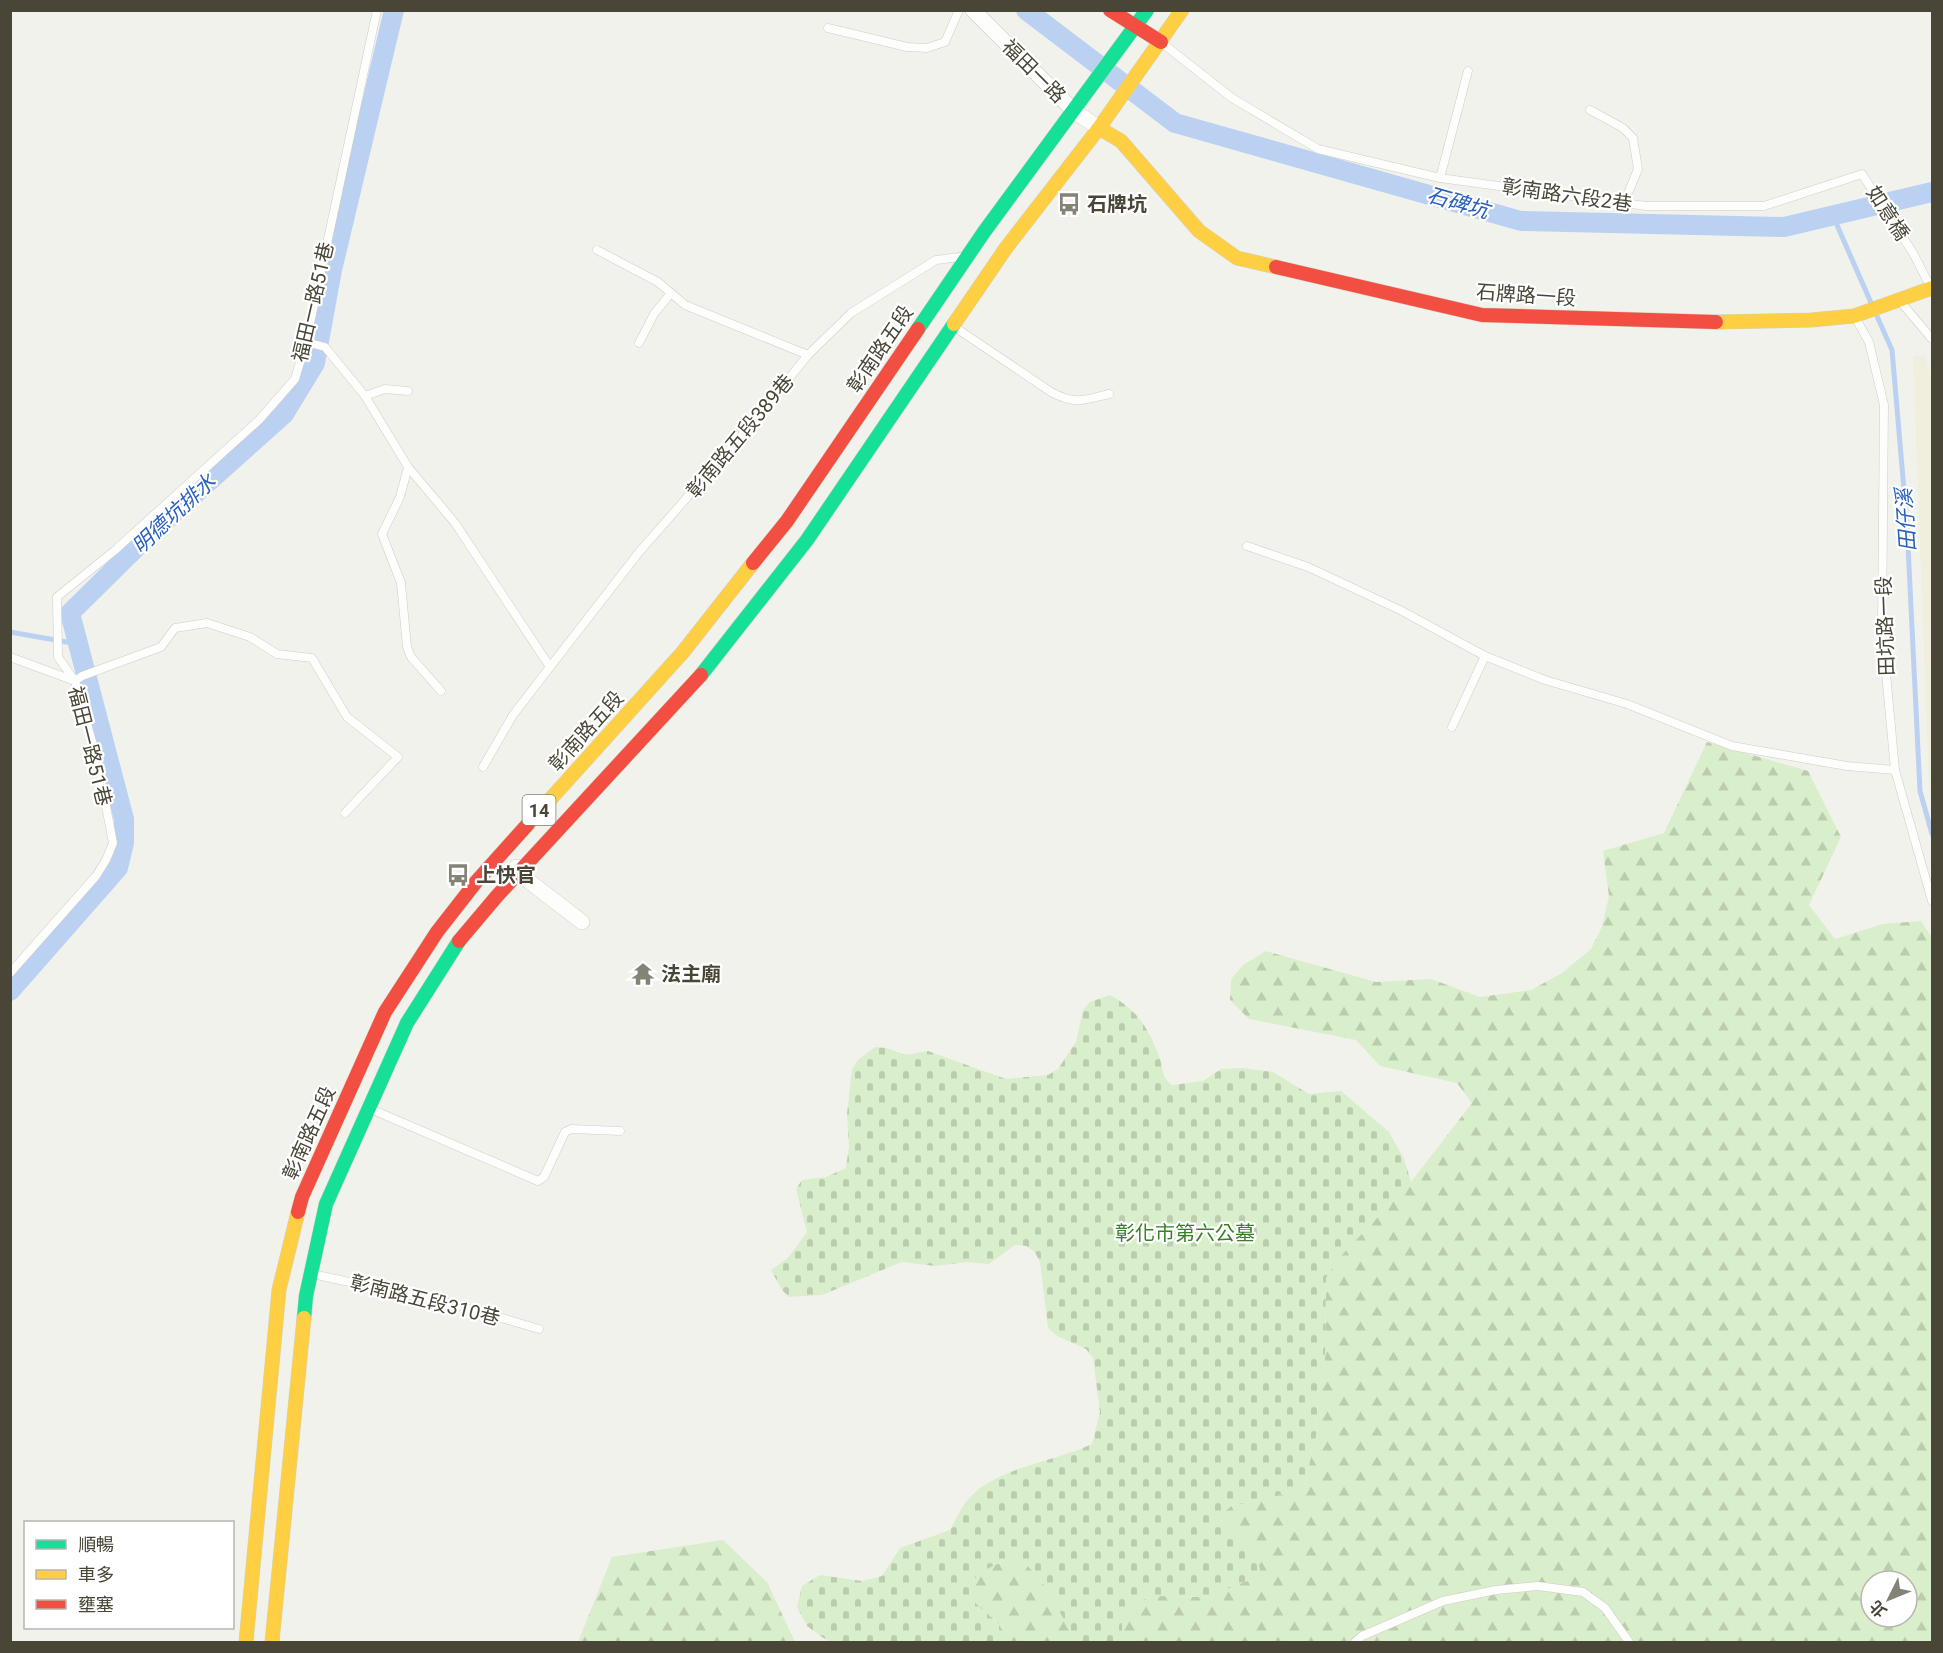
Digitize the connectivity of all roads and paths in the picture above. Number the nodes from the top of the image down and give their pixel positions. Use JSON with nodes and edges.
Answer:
{"nodes":[{"id":1,"x":377,"y":10,"type":"edge"},
{"id":2,"x":958,"y":10,"type":"edge"},
{"id":3,"x":973,"y":10,"type":"edge"},
{"id":4,"x":1110,"y":10,"type":"edge"},
{"id":5,"x":1147,"y":10,"type":"edge"},
{"id":6,"x":1182,"y":10,"type":"edge"},
{"id":7,"x":1136,"y":27,"type":"junction"},
{"id":8,"x":828,"y":28,"type":"dead end"},
{"id":9,"x":1161,"y":42,"type":"junction"},
{"id":10,"x":1468,"y":71,"type":"dead end"},
{"id":11,"x":1590,"y":110,"type":"dead end"},
{"id":12,"x":1074,"y":111,"type":"junction"},
{"id":13,"x":1099,"y":128,"type":"junction"},
{"id":14,"x":1862,"y":174,"type":"joint"},
{"id":15,"x":1440,"y":178,"type":"junction"},
{"id":16,"x":1624,"y":203,"type":"junction"},
{"id":17,"x":597,"y":250,"type":"dead end"},
{"id":18,"x":968,"y":256,"type":"junction"},
{"id":19,"x":1932,"y":288,"type":"edge"},
{"id":20,"x":671,"y":293,"type":"junction"},
{"id":21,"x":1898,"y":300,"type":"junction"},
{"id":22,"x":1854,"y":316,"type":"junction"},
{"id":23,"x":953,"y":326,"type":"junction"},
{"id":24,"x":1932,"y":339,"type":"edge"},
{"id":25,"x":308,"y":343,"type":"junction"},
{"id":26,"x":639,"y":344,"type":"dead end"},
{"id":27,"x":808,"y":356,"type":"junction"},
{"id":28,"x":408,"y":391,"type":"dead end"},
{"id":29,"x":1109,"y":394,"type":"dead end"},
{"id":30,"x":365,"y":396,"type":"junction"},
{"id":31,"x":408,"y":467,"type":"junction"},
{"id":32,"x":1247,"y":546,"type":"dead end"},
{"id":33,"x":1485,"y":656,"type":"junction"},
{"id":34,"x":10,"y":657,"type":"edge"},
{"id":35,"x":550,"y":667,"type":"junction"},
{"id":36,"x":78,"y":679,"type":"junction"},
{"id":37,"x":441,"y":691,"type":"dead end"},
{"id":38,"x":1452,"y":727,"type":"dead end"},
{"id":39,"x":483,"y":767,"type":"dead end"},
{"id":40,"x":1895,"y":770,"type":"junction"},
{"id":41,"x":345,"y":813,"type":"dead end"},
{"id":42,"x":509,"y":844,"type":"junction"},
{"id":43,"x":517,"y":872,"type":"junction"},
{"id":44,"x":1932,"y":902,"type":"edge"},
{"id":45,"x":582,"y":922,"type":"dead end"},
{"id":46,"x":10,"y":973,"type":"edge"},
{"id":47,"x":368,"y":1108,"type":"junction"},
{"id":48,"x":620,"y":1131,"type":"dead end"},
{"id":49,"x":311,"y":1274,"type":"junction"},
{"id":50,"x":539,"y":1329,"type":"dead end"},
{"id":51,"x":246,"y":1642,"type":"edge"},
{"id":52,"x":272,"y":1642,"type":"edge"},
{"id":53,"x":1355,"y":1642,"type":"edge"},
{"id":54,"x":1629,"y":1642,"type":"edge"}],
"edges":[{"from":1,"to":25,"type":"lane","name":"福田一路51巷"},
{"from":2,"to":8,"type":"lane"},
{"from":3,"to":12,"type":"street","name":"福田一路"},
{"from":4,"to":7,"type":"main road"},
{"from":5,"to":7,"type":"main road","number":"14"},
{"from":6,"to":9,"type":"main road","number":"14"},
{"from":7,"to":9,"type":"main road"},
{"from":7,"to":12,"type":"main road","name":"彰南路五段","number":"14"},
{"from":9,"to":13,"type":"main road","number":"14"},
{"from":9,"to":15,"type":"lane","name":"彰南路六段2巷"},
{"from":10,"to":15,"type":"lane"},
{"from":11,"to":16,"type":"lane"},
{"from":12,"to":13,"type":"street","name":"福田一路"},
{"from":12,"to":18,"type":"main road","name":"彰南路五段","number":"14"},
{"from":13,"to":22,"type":"main road","name":"石牌路一段"},
{"from":13,"to":23,"type":"main road","number":"14"},
{"from":14,"to":16,"type":"lane","name":"彰南路六段2巷"},
{"from":14,"to":19,"type":"lane","name":"如意橋"},
{"from":15,"to":16,"type":"lane","name":"彰南路六段2巷"},
{"from":17,"to":20,"type":"lane"},
{"from":18,"to":27,"type":"lane","name":"彰南路五段389巷"},
{"from":18,"to":42,"type":"main road","name":"彰南路五段","number":"14"},
{"from":19,"to":21,"type":"main road","name":"石牌路一段"},
{"from":20,"to":26,"type":"lane"},
{"from":20,"to":27,"type":"lane"},
{"from":21,"to":22,"type":"main road","name":"石牌路一段"},
{"from":21,"to":24,"type":"lane"},
{"from":22,"to":40,"type":"lane","name":"田坑路一段"},
{"from":23,"to":29,"type":"lane"},
{"from":23,"to":43,"type":"main road","number":"14"},
{"from":25,"to":30,"type":"lane"},
{"from":25,"to":36,"type":"lane","name":"福田一路51巷"},
{"from":27,"to":35,"type":"lane","name":"彰南路五段389巷"},
{"from":28,"to":30,"type":"lane"},
{"from":30,"to":31,"type":"lane"},
{"from":31,"to":35,"type":"lane"},
{"from":31,"to":37,"type":"lane"},
{"from":32,"to":33,"type":"lane"},
{"from":33,"to":38,"type":"lane"},
{"from":33,"to":40,"type":"lane"},
{"from":34,"to":36,"type":"lane"},
{"from":35,"to":39,"type":"lane","name":"彰南路五段389巷"},
{"from":36,"to":41,"type":"lane"},
{"from":36,"to":46,"type":"lane","name":"福田一路51巷"},
{"from":40,"to":44,"type":"lane","name":"田坑路一段"},
{"from":42,"to":43,"type":"street"},
{"from":42,"to":51,"type":"main road","name":"彰南路五段","number":"14"},
{"from":43,"to":45,"type":"street"},
{"from":43,"to":47,"type":"main road","number":"14"},
{"from":47,"to":48,"type":"lane"},
{"from":47,"to":49,"type":"main road","number":"14"},
{"from":49,"to":50,"type":"lane","name":"彰南路五段310巷"},
{"from":49,"to":52,"type":"main road","number":"14"},
{"from":53,"to":54,"type":"lane"}]}
